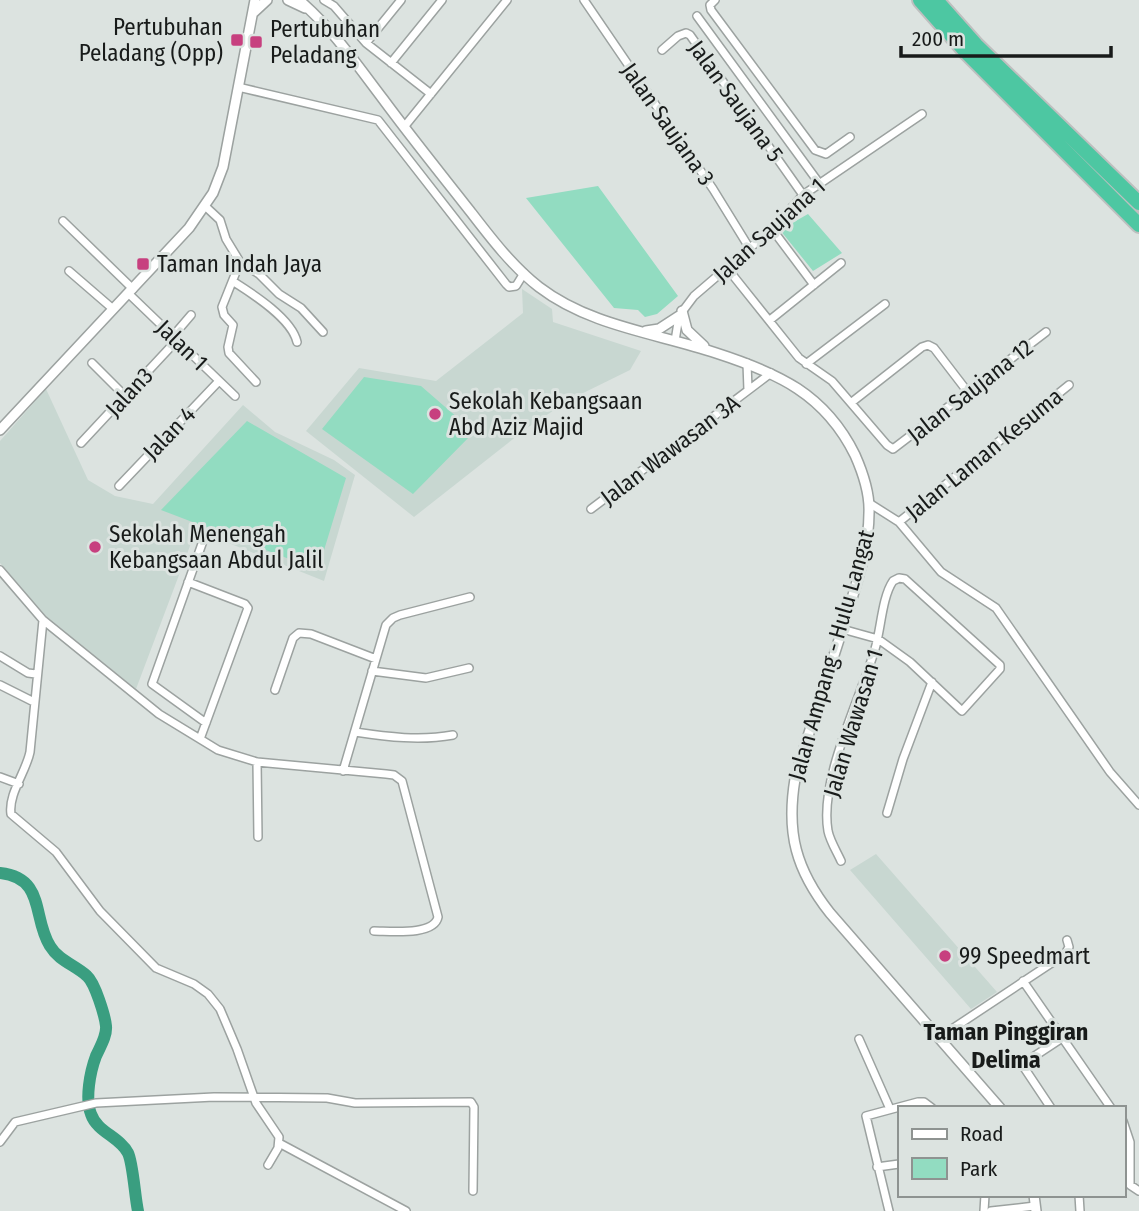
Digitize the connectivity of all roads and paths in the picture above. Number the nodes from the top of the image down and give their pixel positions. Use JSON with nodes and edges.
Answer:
{"nodes":[{"id":1,"x":255,"y":0,"type":"edge"},
{"id":2,"x":267,"y":0,"type":"edge"},
{"id":3,"x":288,"y":0,"type":"edge"},
{"id":4,"x":299,"y":0,"type":"edge"},
{"id":5,"x":324,"y":0,"type":"edge"},
{"id":6,"x":401,"y":0,"type":"edge"},
{"id":7,"x":442,"y":0,"type":"edge"},
{"id":8,"x":507,"y":0,"type":"edge"},
{"id":9,"x":584,"y":0,"type":"edge"},
{"id":10,"x":715,"y":0,"type":"edge"},
{"id":11,"x":920,"y":0,"type":"edge"},
{"id":12,"x":936,"y":0,"type":"edge"},
{"id":13,"x":313,"y":11,"type":"junction"},
{"id":14,"x":252,"y":14,"type":"junction"},
{"id":15,"x":697,"y":16,"type":"dead end"},
{"id":16,"x":366,"y":43,"type":"junction"},
{"id":17,"x":662,"y":50,"type":"dead end"},
{"id":18,"x":391,"y":63,"type":"junction"},
{"id":19,"x":762,"y":79,"type":"junction"},
{"id":20,"x":238,"y":87,"type":"junction"},
{"id":21,"x":750,"y":89,"type":"junction"},
{"id":22,"x":431,"y":94,"type":"junction"},
{"id":23,"x":922,"y":114,"type":"dead end"},
{"id":24,"x":404,"y":127,"type":"junction"},
{"id":25,"x":849,"y":137,"type":"dead end"},
{"id":26,"x":819,"y":183,"type":"junction"},
{"id":27,"x":803,"y":195,"type":"junction"},
{"id":28,"x":1139,"y":204,"type":"edge"},
{"id":29,"x":205,"y":206,"type":"junction"},
{"id":30,"x":63,"y":220,"type":"dead end"},
{"id":31,"x":1139,"y":225,"type":"edge"},
{"id":32,"x":772,"y":229,"type":"junction"},
{"id":33,"x":750,"y":249,"type":"junction"},
{"id":34,"x":240,"y":262,"type":"junction"},
{"id":35,"x":841,"y":263,"type":"dead end"},
{"id":36,"x":727,"y":268,"type":"junction"},
{"id":37,"x":69,"y":271,"type":"dead end"},
{"id":38,"x":524,"y":273,"type":"junction"},
{"id":39,"x":234,"y":282,"type":"junction"},
{"id":40,"x":814,"y":285,"type":"junction"},
{"id":41,"x":131,"y":292,"type":"junction"},
{"id":42,"x":885,"y":304,"type":"dead end"},
{"id":43,"x":113,"y":309,"type":"junction"},
{"id":44,"x":681,"y":314,"type":"junction"},
{"id":45,"x":191,"y":315,"type":"dead end"},
{"id":46,"x":769,"y":320,"type":"junction"},
{"id":47,"x":323,"y":332,"type":"dead end"},
{"id":48,"x":641,"y":332,"type":"junction"},
{"id":49,"x":1046,"y":332,"type":"dead end"},
{"id":50,"x":175,"y":338,"type":"junction"},
{"id":51,"x":675,"y":341,"type":"junction"},
{"id":52,"x":297,"y":342,"type":"dead end"},
{"id":53,"x":712,"y":351,"type":"junction"},
{"id":54,"x":92,"y":363,"type":"dead end"},
{"id":55,"x":747,"y":363,"type":"junction"},
{"id":56,"x":806,"y":363,"type":"junction"},
{"id":57,"x":771,"y":373,"type":"junction"},
{"id":58,"x":219,"y":381,"type":"junction"},
{"id":59,"x":256,"y":382,"type":"dead end"},
{"id":60,"x":1069,"y":385,"type":"dead end"},
{"id":61,"x":748,"y":390,"type":"junction"},
{"id":62,"x":967,"y":391,"type":"junction"},
{"id":63,"x":125,"y":396,"type":"junction"},
{"id":64,"x":235,"y":396,"type":"dead end"},
{"id":65,"x":852,"y":402,"type":"junction"},
{"id":66,"x":0,"y":430,"type":"edge"},
{"id":67,"x":81,"y":443,"type":"dead end"},
{"id":68,"x":119,"y":486,"type":"dead end"},
{"id":69,"x":869,"y":503,"type":"junction"},
{"id":70,"x":592,"y":509,"type":"dead end"},
{"id":71,"x":899,"y":522,"type":"junction"},
{"id":72,"x":203,"y":541,"type":"dead end"},
{"id":73,"x":0,"y":570,"type":"edge"},
{"id":74,"x":188,"y":582,"type":"junction"},
{"id":75,"x":470,"y":597,"type":"dead end"},
{"id":76,"x":43,"y":620,"type":"junction"},
{"id":77,"x":842,"y":629,"type":"junction"},
{"id":78,"x":878,"y":639,"type":"junction"},
{"id":79,"x":0,"y":656,"type":"edge"},
{"id":80,"x":376,"y":659,"type":"junction"},
{"id":81,"x":469,"y":668,"type":"dead end"},
{"id":82,"x":372,"y":671,"type":"junction"},
{"id":83,"x":36,"y":674,"type":"junction"},
{"id":84,"x":932,"y":682,"type":"junction"},
{"id":85,"x":0,"y":685,"type":"edge"},
{"id":86,"x":275,"y":690,"type":"dead end"},
{"id":87,"x":34,"y":702,"type":"junction"},
{"id":88,"x":206,"y":723,"type":"junction"},
{"id":89,"x":355,"y":732,"type":"junction"},
{"id":90,"x":453,"y":735,"type":"dead end"},
{"id":91,"x":200,"y":739,"type":"junction"},
{"id":92,"x":257,"y":762,"type":"junction"},
{"id":93,"x":343,"y":771,"type":"junction"},
{"id":94,"x":0,"y":777,"type":"edge"},
{"id":95,"x":19,"y":784,"type":"junction"},
{"id":96,"x":1139,"y":805,"type":"edge"},
{"id":97,"x":887,"y":813,"type":"dead end"},
{"id":98,"x":258,"y":838,"type":"dead end"},
{"id":99,"x":841,"y":861,"type":"dead end"},
{"id":100,"x":374,"y":931,"type":"dead end"},
{"id":101,"x":1067,"y":940,"type":"dead end"},
{"id":102,"x":1023,"y":981,"type":"junction"},
{"id":103,"x":940,"y":1037,"type":"junction"},
{"id":104,"x":1062,"y":1038,"type":"junction"},
{"id":105,"x":859,"y":1039,"type":"dead end"},
{"id":106,"x":254,"y":1098,"type":"junction"},
{"id":107,"x":902,"y":1106,"type":"edge"},
{"id":108,"x":929,"y":1106,"type":"edge"},
{"id":109,"x":998,"y":1106,"type":"edge"},
{"id":110,"x":1050,"y":1106,"type":"edge"},
{"id":111,"x":1110,"y":1106,"type":"edge"},
{"id":112,"x":898,"y":1107,"type":"edge"},
{"id":113,"x":890,"y":1109,"type":"junction"},
{"id":114,"x":1125,"y":1127,"type":"edge"},
{"id":115,"x":0,"y":1142,"type":"edge"},
{"id":116,"x":279,"y":1143,"type":"junction"},
{"id":117,"x":268,"y":1164,"type":"dead end"},
{"id":118,"x":898,"y":1164,"type":"edge"},
{"id":119,"x":877,"y":1167,"type":"junction"},
{"id":120,"x":473,"y":1191,"type":"dead end"},
{"id":121,"x":1139,"y":1191,"type":"edge"},
{"id":122,"x":1035,"y":1204,"type":"edge"},
{"id":123,"x":406,"y":1211,"type":"edge"},
{"id":124,"x":889,"y":1211,"type":"edge"},
{"id":125,"x":991,"y":1211,"type":"edge"}],
"edges":[{"from":1,"to":14,"type":"street"},
{"from":2,"to":14,"type":"street"},
{"from":3,"to":13,"type":"street"},
{"from":4,"to":13,"type":"street","name":"Jalan Ampang - Hulu Langat"},
{"from":5,"to":16,"type":"street"},
{"from":6,"to":16,"type":"street"},
{"from":7,"to":18,"type":"street"},
{"from":8,"to":22,"type":"street"},
{"from":9,"to":33,"type":"street","name":"Jalan Saujana 3"},
{"from":10,"to":19,"type":"street"},
{"from":11,"to":31,"type":"highway"},
{"from":12,"to":28,"type":"highway"},
{"from":13,"to":24,"type":"street","name":"Jalan Ampang - Hulu Langat"},
{"from":14,"to":20,"type":"street"},
{"from":15,"to":21,"type":"street","name":"Jalan Saujana 5"},
{"from":16,"to":18,"type":"street"},
{"from":17,"to":27,"type":"street","name":"Jalan Saujana 5"},
{"from":18,"to":22,"type":"street"},
{"from":19,"to":21,"type":"street"},
{"from":19,"to":25,"type":"street"},
{"from":20,"to":29,"type":"street"},
{"from":20,"to":38,"type":"street"},
{"from":21,"to":26,"type":"street","name":"Jalan Saujana 5"},
{"from":22,"to":24,"type":"street"},
{"from":23,"to":26,"type":"street","name":"Jalan Saujana 1"},
{"from":24,"to":38,"type":"street","name":"Jalan Ampang - Hulu Langat"},
{"from":26,"to":27,"type":"street","name":"Jalan Saujana 1"},
{"from":27,"to":32,"type":"street","name":"Jalan Saujana 1"},
{"from":29,"to":34,"type":"street"},
{"from":29,"to":41,"type":"street"},
{"from":30,"to":41,"type":"street","name":"Jalan 1"},
{"from":32,"to":33,"type":"street","name":"Jalan Saujana 1"},
{"from":32,"to":40,"type":"street"},
{"from":33,"to":36,"type":"street","name":"Jalan Saujana 1"},
{"from":34,"to":39,"type":"street"},
{"from":34,"to":47,"type":"street"},
{"from":35,"to":40,"type":"street"},
{"from":36,"to":44,"type":"street","name":"Jalan Saujana 1"},
{"from":36,"to":46,"type":"street"},
{"from":37,"to":43,"type":"street"},
{"from":38,"to":48,"type":"street","name":"Jalan Ampang - Hulu Langat"},
{"from":39,"to":52,"type":"street"},
{"from":39,"to":59,"type":"street"},
{"from":40,"to":46,"type":"street"},
{"from":41,"to":43,"type":"street"},
{"from":41,"to":50,"type":"street","name":"Jalan 1"},
{"from":42,"to":56,"type":"street"},
{"from":43,"to":66,"type":"street"},
{"from":44,"to":48,"type":"street"},
{"from":44,"to":51,"type":"street"},
{"from":44,"to":53,"type":"street"},
{"from":45,"to":50,"type":"street","name":"Jalan3"},
{"from":46,"to":56,"type":"street"},
{"from":48,"to":51,"type":"street","name":"Jalan Ampang - Hulu Langat"},
{"from":49,"to":62,"type":"street","name":"Jalan Saujana 12"},
{"from":50,"to":58,"type":"street","name":"Jalan 1"},
{"from":50,"to":63,"type":"street","name":"Jalan3"},
{"from":51,"to":53,"type":"street","name":"Jalan Ampang - Hulu Langat"},
{"from":53,"to":55,"type":"street","name":"Jalan Ampang - Hulu Langat"},
{"from":54,"to":63,"type":"street"},
{"from":55,"to":57,"type":"street","name":"Jalan Ampang - Hulu Langat"},
{"from":55,"to":61,"type":"street","name":"Jalan Wawasan 3A"},
{"from":56,"to":65,"type":"street"},
{"from":57,"to":61,"type":"street","name":"Jalan Wawasan 3A"},
{"from":57,"to":69,"type":"street","name":"Jalan Ampang - Hulu Langat"},
{"from":58,"to":64,"type":"street","name":"Jalan 1"},
{"from":58,"to":68,"type":"street","name":"Jalan 4"},
{"from":60,"to":71,"type":"street","name":"Jalan Laman Kesuma"},
{"from":61,"to":70,"type":"street","name":"Jalan Wawasan 3A"},
{"from":62,"to":65,"type":"street"},
{"from":62,"to":65,"type":"street","name":"Jalan Saujana 12"},
{"from":63,"to":67,"type":"street","name":"Jalan3"},
{"from":69,"to":71,"type":"street"},
{"from":69,"to":77,"type":"street","name":"Jalan Ampang - Hulu Langat"},
{"from":71,"to":96,"type":"street"},
{"from":72,"to":74,"type":"street"},
{"from":73,"to":76,"type":"street"},
{"from":74,"to":88,"type":"street"},
{"from":74,"to":88,"type":"street"},
{"from":75,"to":80,"type":"street"},
{"from":76,"to":83,"type":"street"},
{"from":76,"to":91,"type":"street"},
{"from":77,"to":78,"type":"street"},
{"from":77,"to":103,"type":"street","name":"Jalan Ampang - Hulu Langat"},
{"from":78,"to":84,"type":"street"},
{"from":78,"to":84,"type":"street","name":"Jalan Wawasan 1"},
{"from":78,"to":99,"type":"street","name":"Jalan Wawasan 1"},
{"from":79,"to":83,"type":"street"},
{"from":80,"to":82,"type":"street"},
{"from":80,"to":86,"type":"street"},
{"from":81,"to":82,"type":"street"},
{"from":82,"to":89,"type":"street"},
{"from":83,"to":87,"type":"street"},
{"from":84,"to":97,"type":"street"},
{"from":85,"to":87,"type":"street"},
{"from":87,"to":95,"type":"street"},
{"from":88,"to":91,"type":"street"},
{"from":89,"to":90,"type":"street"},
{"from":89,"to":93,"type":"street"},
{"from":91,"to":92,"type":"street"},
{"from":92,"to":93,"type":"street"},
{"from":92,"to":98,"type":"street"},
{"from":93,"to":100,"type":"street"},
{"from":94,"to":95,"type":"street"},
{"from":95,"to":106,"type":"street"},
{"from":101,"to":102,"type":"street"},
{"from":102,"to":103,"type":"street"},
{"from":102,"to":104,"type":"street"},
{"from":103,"to":109,"type":"street","name":"Jalan Ampang - Hulu Langat"},
{"from":104,"to":110,"type":"street"},
{"from":104,"to":111,"type":"street"},
{"from":105,"to":113,"type":"street"},
{"from":106,"to":115,"type":"street"},
{"from":106,"to":116,"type":"street"},
{"from":106,"to":120,"type":"street"},
{"from":107,"to":108,"type":"street"},
{"from":112,"to":113,"type":"street"},
{"from":113,"to":119,"type":"street"},
{"from":114,"to":121,"type":"street"},
{"from":116,"to":117,"type":"street"},
{"from":116,"to":123,"type":"street"},
{"from":118,"to":119,"type":"street"},
{"from":119,"to":124,"type":"street"},
{"from":122,"to":125,"type":"street"}]}
